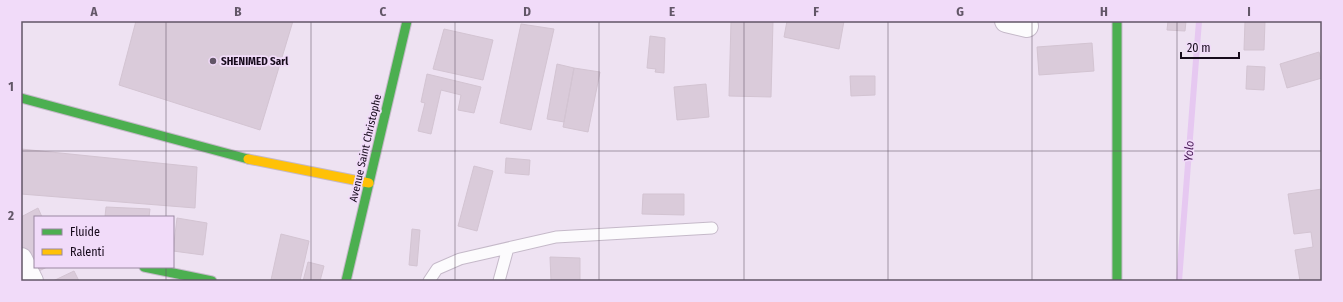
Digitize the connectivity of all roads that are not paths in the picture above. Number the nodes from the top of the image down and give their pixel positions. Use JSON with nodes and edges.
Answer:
{"nodes":[{"id":1,"x":408,"y":21,"type":"edge"},
{"id":2,"x":1117,"y":21,"type":"edge"},
{"id":3,"x":21,"y":98,"type":"edge"},
{"id":4,"x":369,"y":183,"type":"junction"},
{"id":5,"x":712,"y":228,"type":"dead end"},
{"id":6,"x":508,"y":248,"type":"junction"},
{"id":7,"x":21,"y":259,"type":"edge"},
{"id":8,"x":149,"y":268,"type":"edge"},
{"id":9,"x":32,"y":281,"type":"edge"},
{"id":10,"x":212,"y":281,"type":"edge"},
{"id":11,"x":346,"y":281,"type":"edge"},
{"id":12,"x":429,"y":281,"type":"edge"},
{"id":13,"x":499,"y":281,"type":"edge"},
{"id":14,"x":1117,"y":281,"type":"edge"}],
"edges":[{"from":1,"to":4,"type":"street","name":"Avenue Saint Christophe"},
{"from":2,"to":14,"type":"street"},
{"from":3,"to":4,"type":"street"},
{"from":4,"to":11,"type":"street","name":"Avenue Saint Christophe"},
{"from":5,"to":6,"type":"lane"},
{"from":6,"to":12,"type":"lane"},
{"from":6,"to":13,"type":"lane"},
{"from":7,"to":9,"type":"street"},
{"from":8,"to":10,"type":"street"}]}
